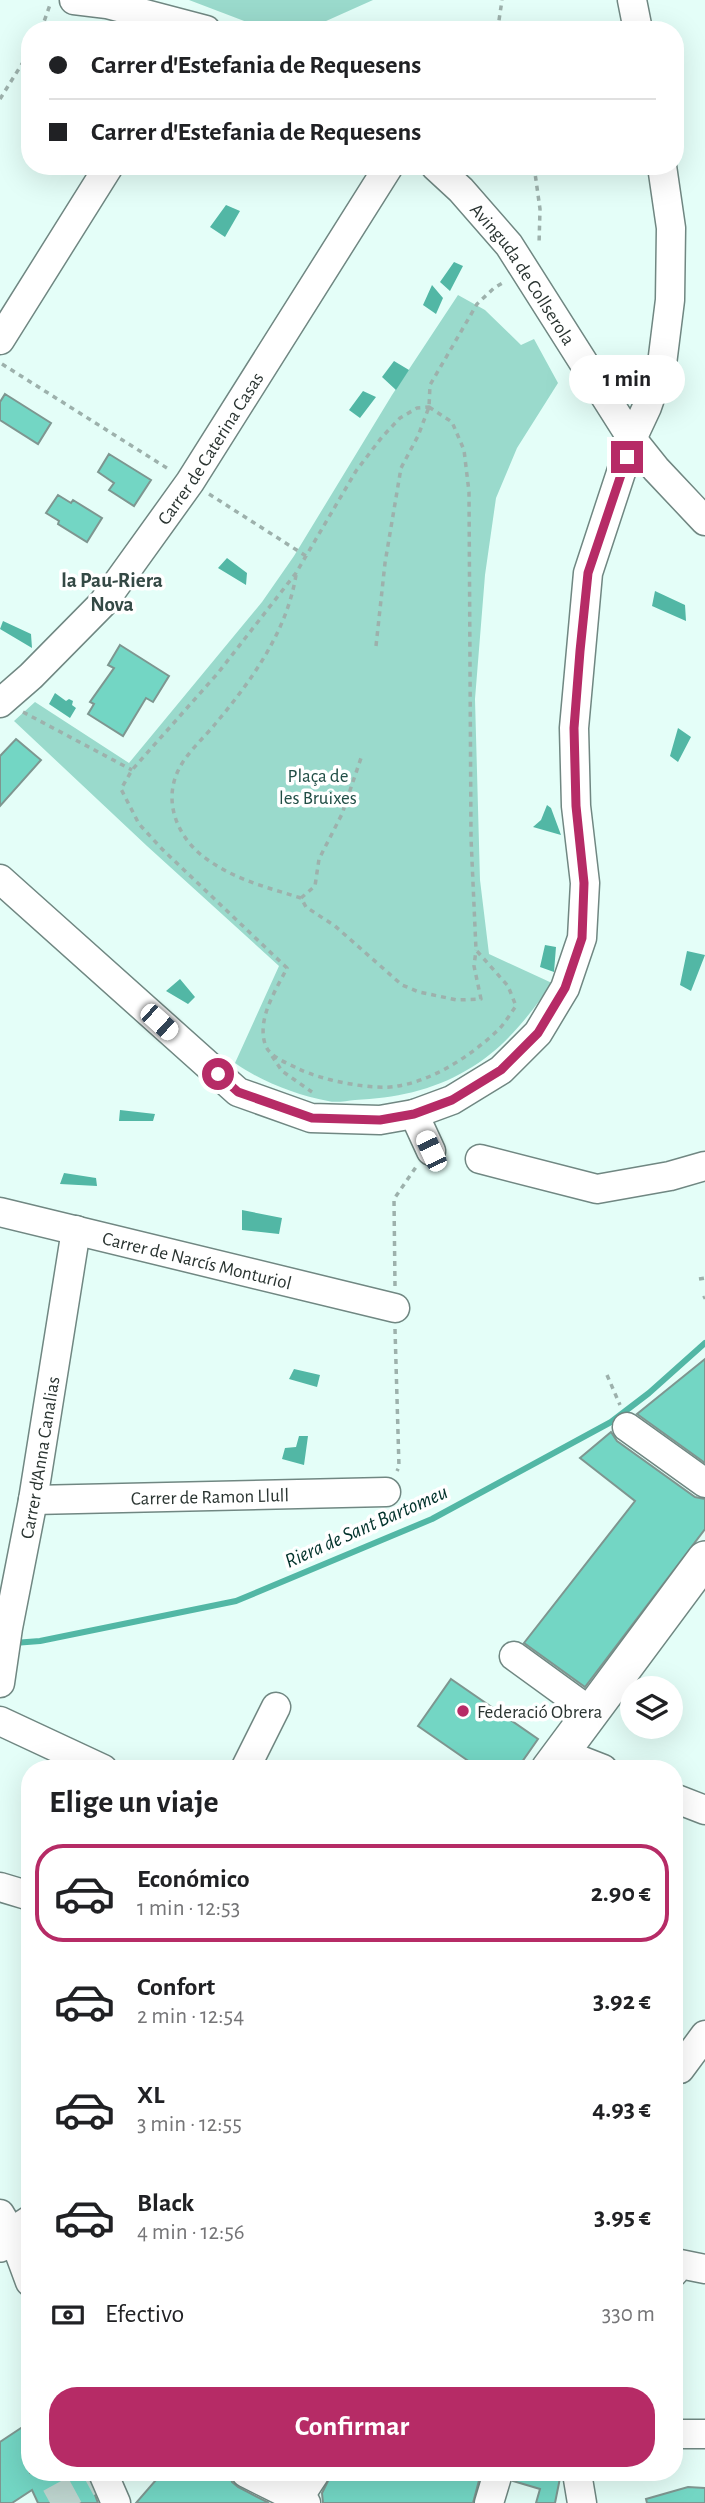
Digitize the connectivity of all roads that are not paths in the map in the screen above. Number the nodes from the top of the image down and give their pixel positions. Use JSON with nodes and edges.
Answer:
{"nodes":[{"id":1,"x":74,"y":0,"type":"edge"},
{"id":2,"x":632,"y":0,"type":"edge"},
{"id":3,"x":170,"y":21,"type":"edge"},
{"id":4,"x":636,"y":21,"type":"edge"},
{"id":5,"x":103,"y":175,"type":"edge"},
{"id":6,"x":383,"y":175,"type":"edge"},
{"id":7,"x":444,"y":175,"type":"edge"},
{"id":8,"x":663,"y":175,"type":"edge"},
{"id":9,"x":0,"y":340,"type":"edge"},
{"id":10,"x":632,"y":439,"type":"junction"},
{"id":11,"x":705,"y":521,"type":"edge"},
{"id":12,"x":1,"y":702,"type":"edge"},
{"id":13,"x":0,"y":879,"type":"edge"},
{"id":14,"x":414,"y":1114,"type":"junction"},
{"id":15,"x":431,"y":1151,"type":"dead end"},
{"id":16,"x":480,"y":1159,"type":"dead end"},
{"id":17,"x":705,"y":1166,"type":"edge"},
{"id":18,"x":6,"y":1211,"type":"edge"},
{"id":19,"x":76,"y":1230,"type":"junction"},
{"id":20,"x":395,"y":1308,"type":"dead end"},
{"id":21,"x":622,"y":1414,"type":"road end"},
{"id":22,"x":705,"y":1483,"type":"edge"},
{"id":23,"x":386,"y":1492,"type":"dead end"},
{"id":24,"x":33,"y":1500,"type":"junction"},
{"id":25,"x":705,"y":1559,"type":"edge"},
{"id":26,"x":4,"y":1656,"type":"edge"},
{"id":27,"x":514,"y":1656,"type":"dead end"},
{"id":28,"x":276,"y":1707,"type":"dead end"},
{"id":29,"x":591,"y":1712,"type":"junction"},
{"id":30,"x":0,"y":1721,"type":"edge"},
{"id":31,"x":84,"y":1760,"type":"edge"},
{"id":32,"x":250,"y":1760,"type":"edge"},
{"id":33,"x":557,"y":1760,"type":"edge"},
{"id":34,"x":683,"y":1801,"type":"edge"},
{"id":35,"x":705,"y":1810,"type":"edge"},
{"id":36,"x":0,"y":1887,"type":"edge"},
{"id":37,"x":21,"y":1893,"type":"edge"},
{"id":38,"x":705,"y":2035,"type":"edge"},
{"id":39,"x":683,"y":2065,"type":"edge"},
{"id":40,"x":11,"y":2230,"type":"edge"},
{"id":41,"x":21,"y":2257,"type":"edge"},
{"id":42,"x":683,"y":2265,"type":"edge"},
{"id":43,"x":705,"y":2269,"type":"edge"},
{"id":44,"x":683,"y":2434,"type":"edge"},
{"id":45,"x":705,"y":2434,"type":"edge"},
{"id":46,"x":103,"y":2481,"type":"edge"},
{"id":47,"x":262,"y":2481,"type":"edge"},
{"id":48,"x":311,"y":2481,"type":"edge"},
{"id":49,"x":496,"y":2481,"type":"edge"},
{"id":50,"x":578,"y":2481,"type":"edge"},
{"id":51,"x":302,"y":2501,"type":"edge"},
{"id":52,"x":116,"y":2503,"type":"edge"},
{"id":53,"x":489,"y":2503,"type":"edge"},
{"id":54,"x":582,"y":2503,"type":"edge"}],
"edges":[{"from":1,"to":3,"type":"street"},
{"from":2,"to":4,"type":"street"},
{"from":5,"to":9,"type":"street"},
{"from":6,"to":12,"type":"street","name":"Carrer de Caterina Casas"},
{"from":7,"to":10,"type":"street","name":"Avinguda de Collserola"},
{"from":8,"to":10,"type":"street"},
{"from":10,"to":11,"type":"street","name":"Avinguda de Collserola"},
{"from":10,"to":14,"type":"street"},
{"from":13,"to":14,"type":"street"},
{"from":14,"to":15,"type":"street"},
{"from":16,"to":17,"type":"street"},
{"from":18,"to":19,"type":"street","name":"Carrer de Narcís Monturiol"},
{"from":19,"to":20,"type":"street","name":"Carrer de Narcís Monturiol"},
{"from":19,"to":24,"type":"street","name":"Carrer d'Anna Canalias"},
{"from":21,"to":22,"type":"street"},
{"from":23,"to":24,"type":"street","name":"Carrer de Ramon Llull"},
{"from":24,"to":26,"type":"street","name":"Carrer d'Anna Canalias"},
{"from":25,"to":29,"type":"main road"},
{"from":27,"to":29,"type":"street"},
{"from":28,"to":32,"type":"street"},
{"from":29,"to":33,"type":"main road"},
{"from":30,"to":31,"type":"street"},
{"from":34,"to":35,"type":"street"},
{"from":36,"to":37,"type":"street"},
{"from":38,"to":39,"type":"street"},
{"from":40,"to":41,"type":"street"},
{"from":42,"to":43,"type":"street"},
{"from":44,"to":45,"type":"street"},
{"from":46,"to":52,"type":"street"},
{"from":47,"to":51,"type":"street"},
{"from":48,"to":51,"type":"street"},
{"from":49,"to":53,"type":"street"},
{"from":50,"to":54,"type":"street"}]}
